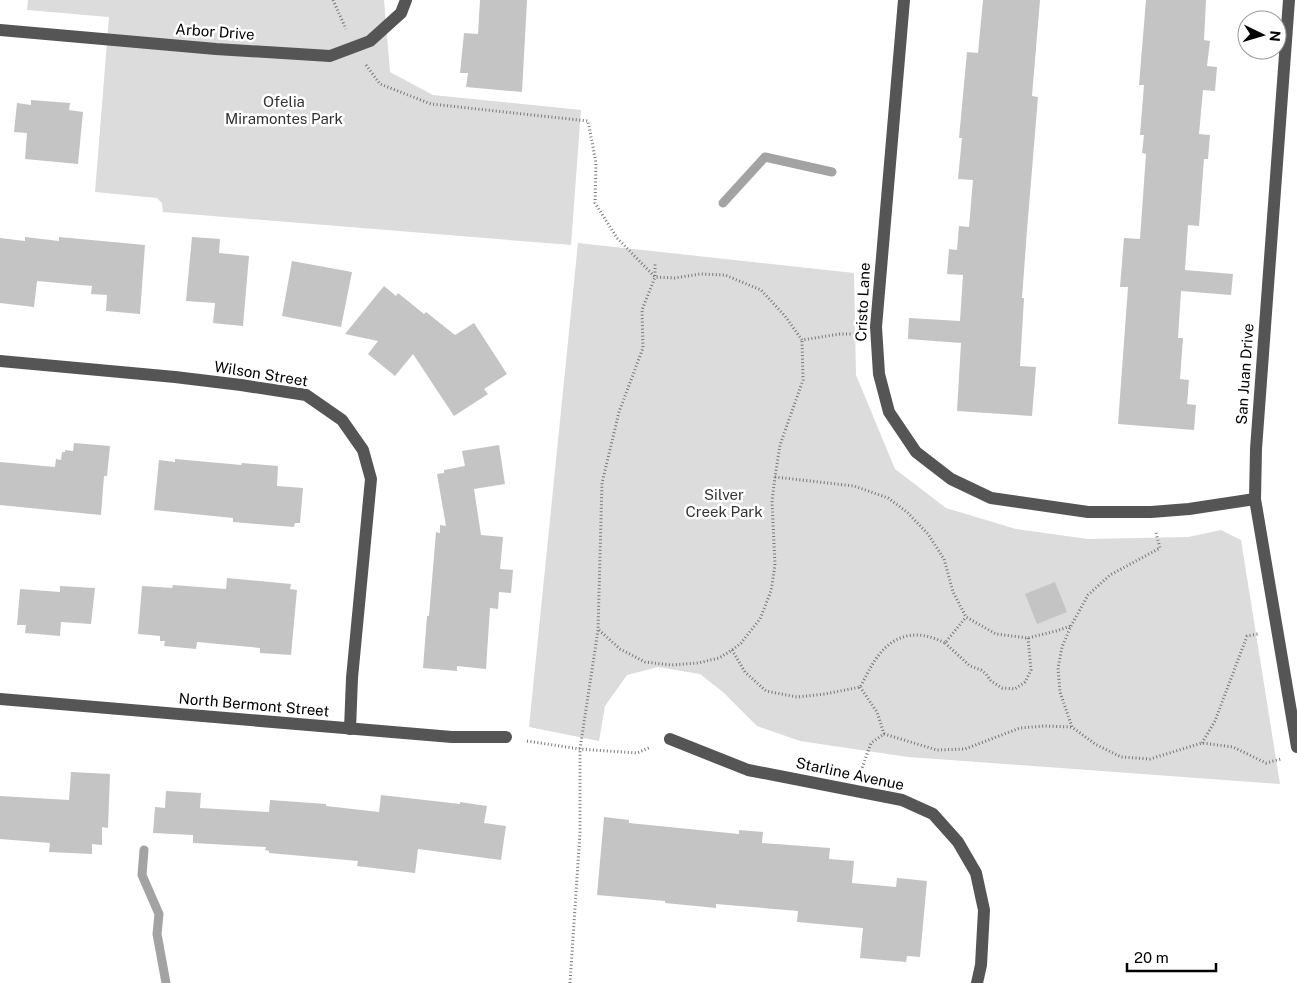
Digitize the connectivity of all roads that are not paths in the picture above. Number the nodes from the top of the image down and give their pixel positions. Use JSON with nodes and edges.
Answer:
{"nodes":[{"id":1,"x":406,"y":0,"type":"edge"},
{"id":2,"x":904,"y":0,"type":"edge"},
{"id":3,"x":1289,"y":0,"type":"edge"},
{"id":4,"x":0,"y":30,"type":"edge"},
{"id":5,"x":0,"y":362,"type":"edge"},
{"id":6,"x":1255,"y":499,"type":"junction"},
{"id":7,"x":0,"y":699,"type":"edge"},
{"id":8,"x":350,"y":729,"type":"junction"},
{"id":9,"x":506,"y":737,"type":"road end"},
{"id":10,"x":670,"y":739,"type":"road end"},
{"id":11,"x":1297,"y":747,"type":"edge"},
{"id":12,"x":977,"y":983,"type":"edge"}],
"edges":[{"from":1,"to":4,"type":"street","name":"Arbor Drive"},
{"from":2,"to":6,"type":"street","name":"Cristo Lane"},
{"from":3,"to":6,"type":"street","name":"San Juan Drive"},
{"from":5,"to":8,"type":"street","name":"Wilson Street"},
{"from":6,"to":11,"type":"street","name":"San Juan Drive"},
{"from":7,"to":8,"type":"street","name":"North Bermont Street"},
{"from":8,"to":9,"type":"street","name":"North Bermont Street"},
{"from":10,"to":12,"type":"street","name":"Starline Avenue"}]}
